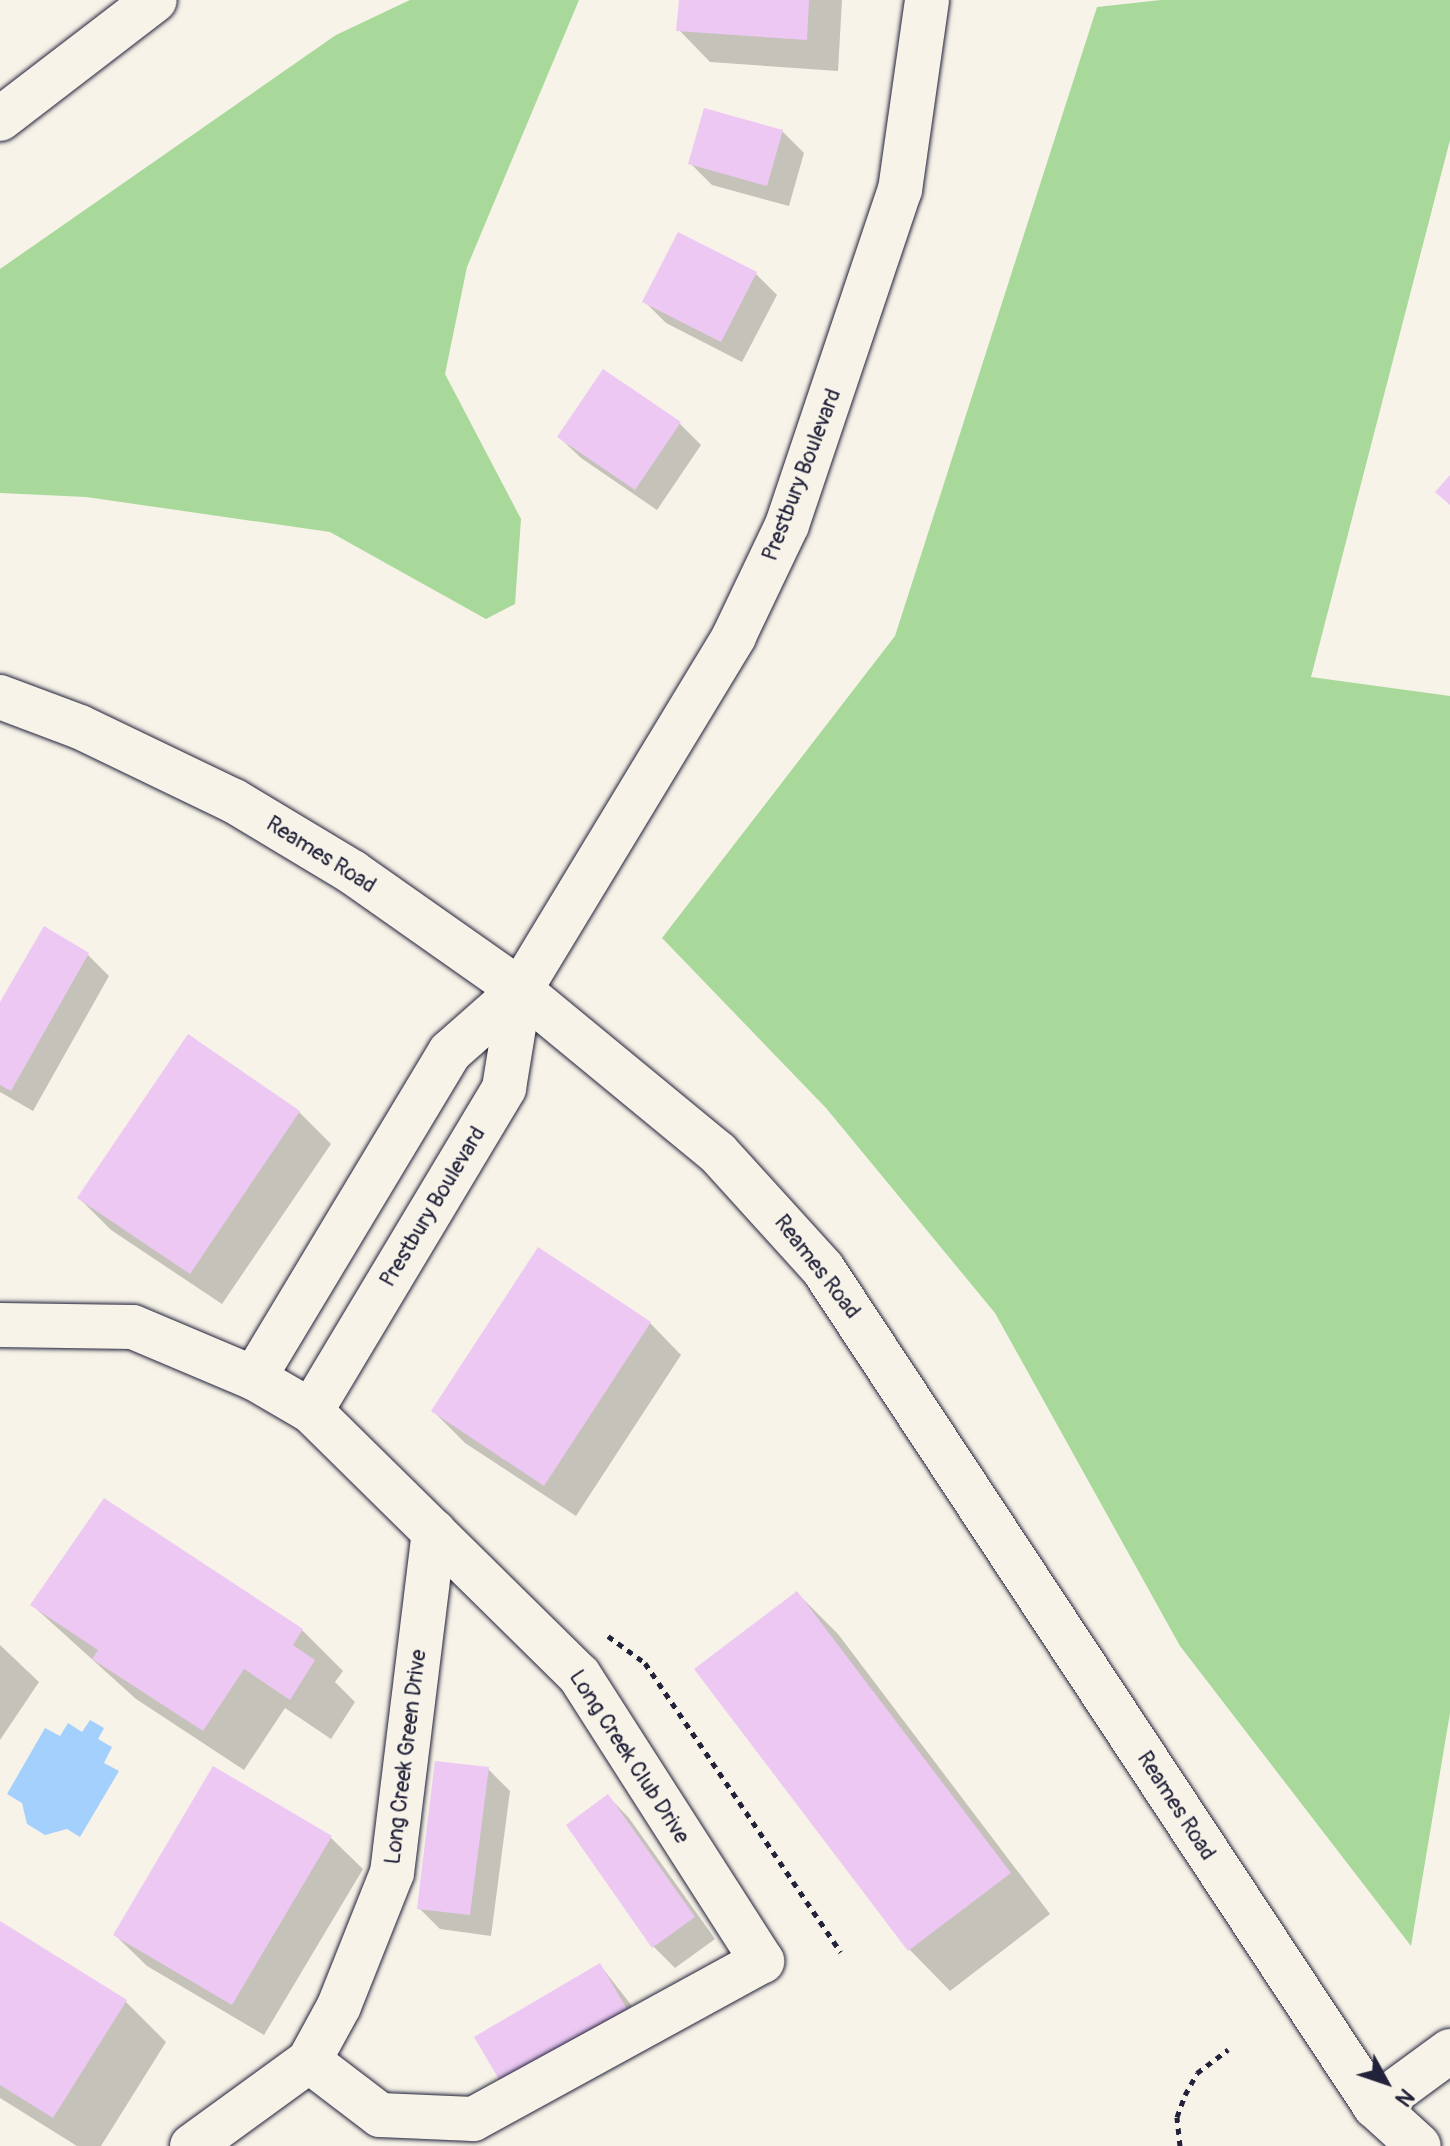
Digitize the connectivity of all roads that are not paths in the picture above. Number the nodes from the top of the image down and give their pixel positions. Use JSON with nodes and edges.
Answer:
{"nodes":[{"id":1,"x":155,"y":0,"type":"edge"},
{"id":2,"x":927,"y":0,"type":"edge"},
{"id":3,"x":0,"y":119,"type":"edge"},
{"id":4,"x":0,"y":697,"type":"edge"},
{"id":5,"x":520,"y":990,"type":"junction"},
{"id":6,"x":0,"y":1325,"type":"edge"},
{"id":7,"x":254,"y":1378,"type":"junction"},
{"id":8,"x":311,"y":1411,"type":"junction"},
{"id":9,"x":434,"y":1532,"type":"junction"},
{"id":10,"x":1450,"y":2051,"type":"edge"},
{"id":11,"x":309,"y":2061,"type":"junction"},
{"id":12,"x":1381,"y":2126,"type":"edge"},
{"id":13,"x":192,"y":2146,"type":"edge"},
{"id":14,"x":1419,"y":2146,"type":"edge"}],
"edges":[{"from":1,"to":3,"type":"street"},
{"from":2,"to":5,"type":"street","name":"Prestbury Boulevard"},
{"from":4,"to":5,"type":"street","name":"Reames Road"},
{"from":5,"to":7,"type":"street","name":"Prestbury Boulevard"},
{"from":5,"to":8,"type":"street","name":"Prestbury Boulevard"},
{"from":5,"to":12,"type":"street","name":"Reames Road"},
{"from":6,"to":7,"type":"street","name":"Long Creek Club Drive"},
{"from":7,"to":8,"type":"street","name":"Long Creek Club Drive"},
{"from":8,"to":9,"type":"street","name":"Long Creek Club Drive"},
{"from":9,"to":11,"type":"street","name":"Long Creek Green Drive"},
{"from":9,"to":11,"type":"street","name":"Long Creek Club Drive"},
{"from":10,"to":12,"type":"street"},
{"from":11,"to":13,"type":"street","name":"Long Creek Green Drive"},
{"from":12,"to":14,"type":"street","name":"Reames Road"}]}
